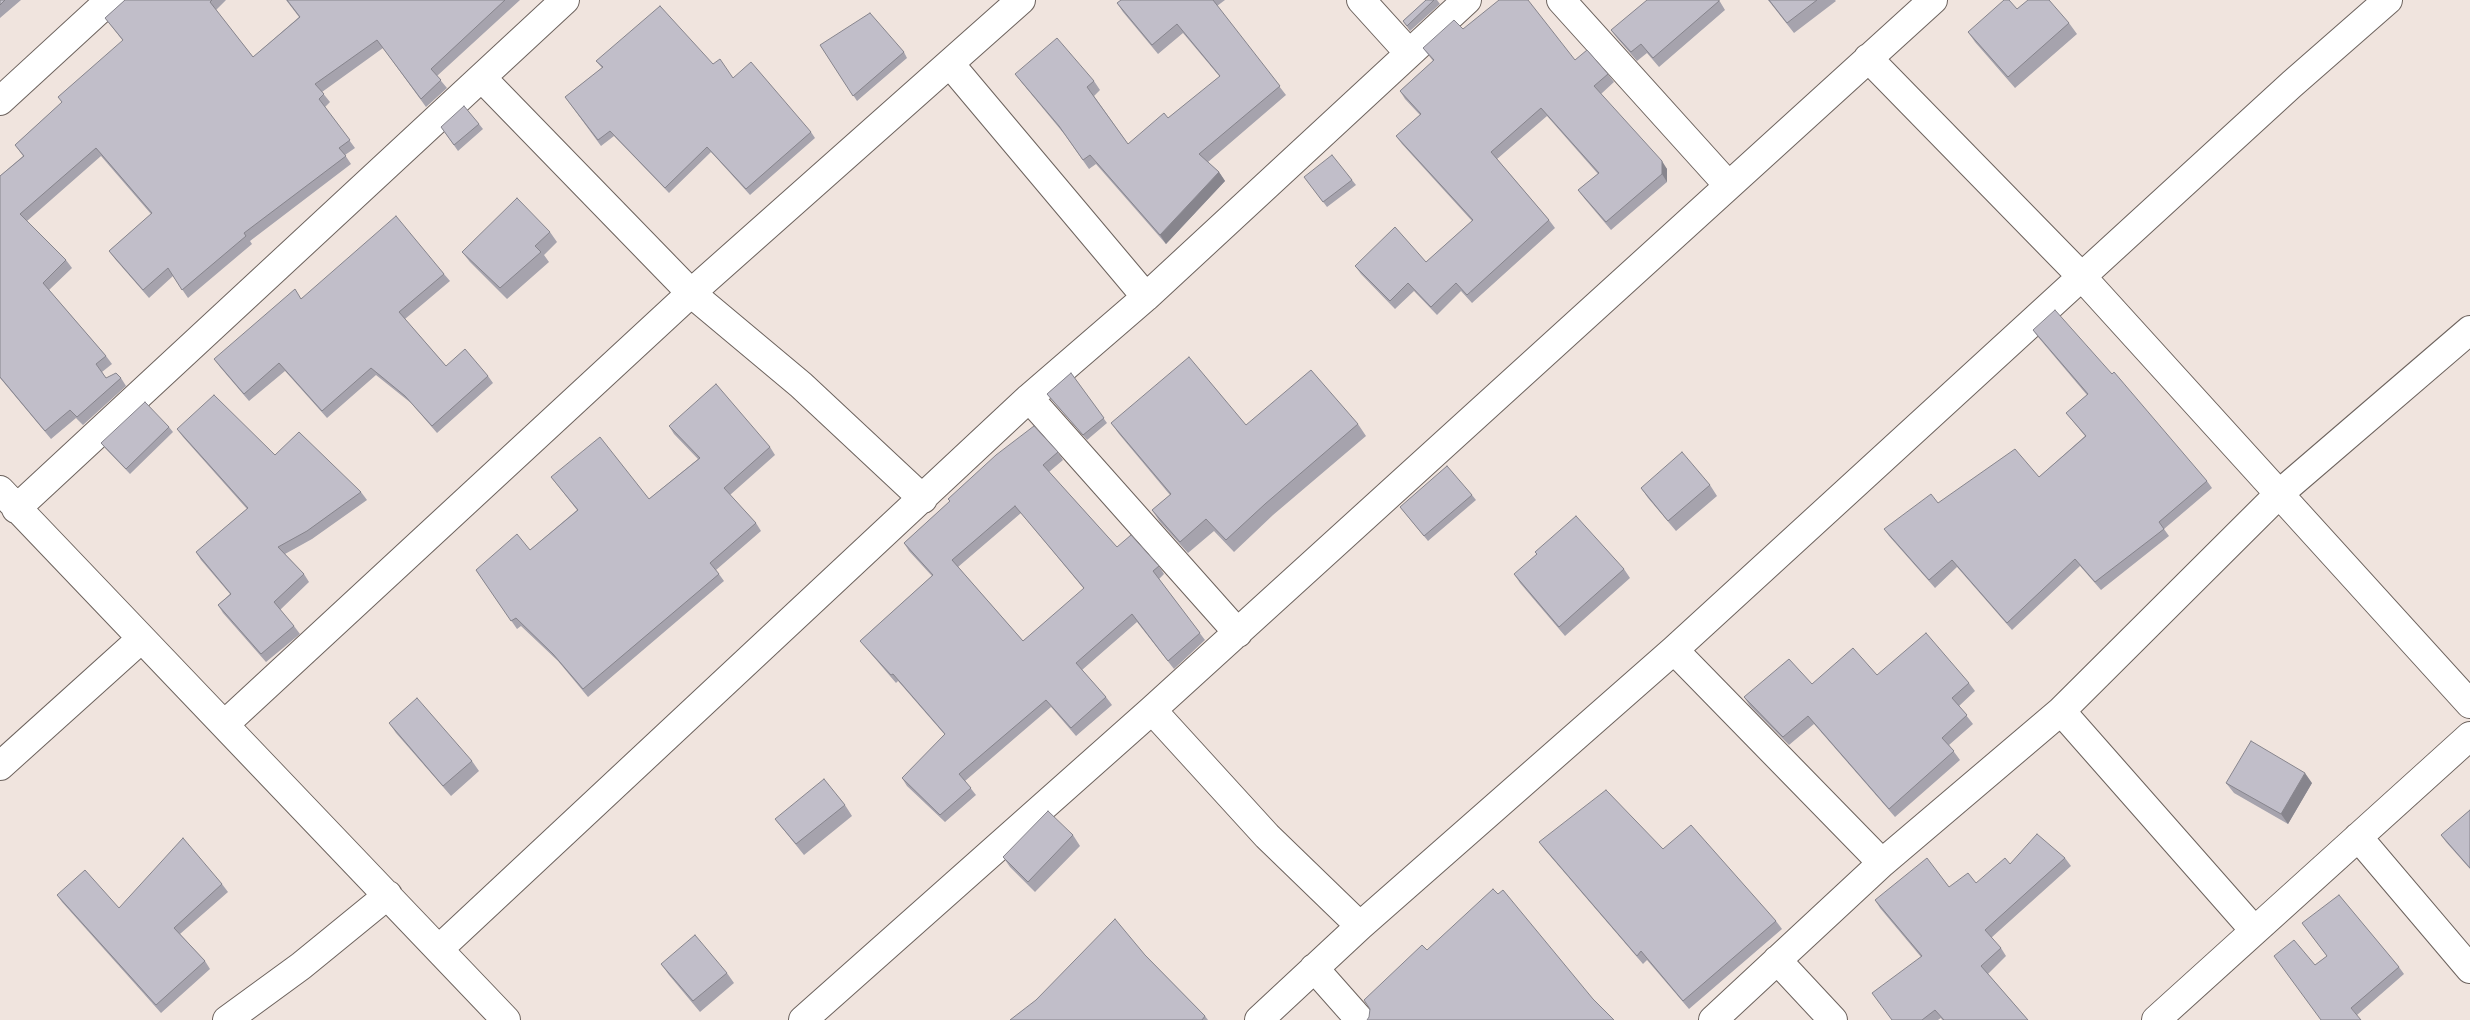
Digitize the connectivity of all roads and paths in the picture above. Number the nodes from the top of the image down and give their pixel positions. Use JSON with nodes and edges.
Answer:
{"nodes":[{"id":1,"x":110,"y":0,"type":"edge"},
{"id":2,"x":565,"y":0,"type":"edge"},
{"id":3,"x":1021,"y":0,"type":"edge"},
{"id":4,"x":1361,"y":0,"type":"edge"},
{"id":5,"x":1466,"y":0,"type":"edge"},
{"id":6,"x":1561,"y":0,"type":"edge"},
{"id":7,"x":1933,"y":0,"type":"edge"},
{"id":8,"x":2388,"y":0,"type":"edge"},
{"id":9,"x":1409,"y":53,"type":"junction"},
{"id":10,"x":1868,"y":58,"type":"junction"},
{"id":11,"x":950,"y":64,"type":"junction"},
{"id":12,"x":482,"y":78,"type":"junction"},
{"id":13,"x":0,"y":101,"type":"edge"},
{"id":14,"x":1728,"y":184,"type":"junction"},
{"id":15,"x":2083,"y":278,"type":"junction"},
{"id":16,"x":691,"y":293,"type":"junction"},
{"id":17,"x":1146,"y":297,"type":"junction"},
{"id":18,"x":2470,"y":330,"type":"edge"},
{"id":19,"x":1029,"y":398,"type":"junction"},
{"id":20,"x":2279,"y":494,"type":"junction"},
{"id":21,"x":8,"y":499,"type":"edge"},
{"id":22,"x":923,"y":499,"type":"junction"},
{"id":23,"x":1238,"y":632,"type":"junction"},
{"id":24,"x":141,"y":639,"type":"junction"},
{"id":25,"x":1674,"y":650,"type":"junction"},
{"id":26,"x":2470,"y":704,"type":"edge"},
{"id":27,"x":1152,"y":710,"type":"junction"},
{"id":28,"x":2061,"y":711,"type":"junction"},
{"id":29,"x":225,"y":724,"type":"junction"},
{"id":30,"x":2470,"y":736,"type":"edge"},
{"id":31,"x":0,"y":766,"type":"edge"},
{"id":32,"x":2358,"y":836,"type":"junction"},
{"id":33,"x":1882,"y":863,"type":"junction"},
{"id":34,"x":388,"y":895,"type":"junction"},
{"id":35,"x":1360,"y":926,"type":"junction"},
{"id":36,"x":2254,"y":930,"type":"junction"},
{"id":37,"x":439,"y":949,"type":"junction"},
{"id":38,"x":1777,"y":960,"type":"junction"},
{"id":39,"x":1314,"y":968,"type":"junction"},
{"id":40,"x":2470,"y":969,"type":"edge"},
{"id":41,"x":227,"y":1020,"type":"edge"},
{"id":42,"x":506,"y":1020,"type":"edge"},
{"id":43,"x":803,"y":1020,"type":"edge"},
{"id":44,"x":1259,"y":1020,"type":"edge"},
{"id":45,"x":1360,"y":1020,"type":"edge"},
{"id":46,"x":1713,"y":1020,"type":"edge"},
{"id":47,"x":1833,"y":1020,"type":"edge"},
{"id":48,"x":2156,"y":1020,"type":"edge"}],
"edges":[{"from":1,"to":13,"type":"street"},
{"from":2,"to":12,"type":"street"},
{"from":3,"to":11,"type":"street"},
{"from":4,"to":9,"type":"street"},
{"from":5,"to":9,"type":"street"},
{"from":6,"to":14,"type":"street"},
{"from":7,"to":10,"type":"street"},
{"from":8,"to":15,"type":"street"},
{"from":9,"to":17,"type":"street"},
{"from":10,"to":14,"type":"street"},
{"from":10,"to":15,"type":"street"},
{"from":11,"to":16,"type":"street"},
{"from":11,"to":17,"type":"street"},
{"from":12,"to":16,"type":"street"},
{"from":12,"to":21,"type":"street"},
{"from":14,"to":23,"type":"street"},
{"from":15,"to":20,"type":"street"},
{"from":15,"to":25,"type":"street"},
{"from":16,"to":22,"type":"street"},
{"from":16,"to":29,"type":"street"},
{"from":17,"to":19,"type":"street"},
{"from":18,"to":20,"type":"street"},
{"from":19,"to":22,"type":"street"},
{"from":19,"to":23,"type":"street"},
{"from":20,"to":26,"type":"street"},
{"from":20,"to":28,"type":"street"},
{"from":21,"to":24,"type":"street"},
{"from":22,"to":37,"type":"street"},
{"from":23,"to":27,"type":"street"},
{"from":24,"to":29,"type":"street"},
{"from":24,"to":31,"type":"street"},
{"from":25,"to":33,"type":"street"},
{"from":25,"to":35,"type":"street"},
{"from":27,"to":35,"type":"street"},
{"from":27,"to":43,"type":"street"},
{"from":28,"to":33,"type":"street"},
{"from":28,"to":36,"type":"street"},
{"from":29,"to":34,"type":"street"},
{"from":30,"to":32,"type":"street"},
{"from":32,"to":36,"type":"street"},
{"from":32,"to":40,"type":"street"},
{"from":33,"to":38,"type":"street"},
{"from":34,"to":37,"type":"street"},
{"from":34,"to":41,"type":"street"},
{"from":35,"to":39,"type":"street"},
{"from":36,"to":48,"type":"street"},
{"from":37,"to":42,"type":"street"},
{"from":38,"to":46,"type":"street"},
{"from":38,"to":47,"type":"street"},
{"from":39,"to":44,"type":"street"},
{"from":39,"to":45,"type":"street"}]}
